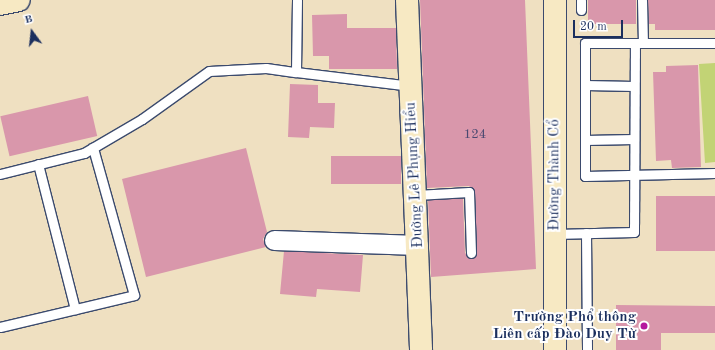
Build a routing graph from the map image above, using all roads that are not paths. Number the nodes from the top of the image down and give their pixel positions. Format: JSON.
{"nodes":[{"id":1,"x":19,"y":0,"type":"edge"},
{"id":2,"x":297,"y":0,"type":"edge"},
{"id":3,"x":407,"y":0,"type":"edge"},
{"id":4,"x":555,"y":0,"type":"edge"},
{"id":5,"x":581,"y":0,"type":"edge"},
{"id":6,"x":642,"y":0,"type":"edge"},
{"id":7,"x":0,"y":4,"type":"edge"},
{"id":8,"x":581,"y":10,"type":"dead end"},
{"id":9,"x":639,"y":43,"type":"junction"},
{"id":10,"x":715,"y":43,"type":"edge"},
{"id":11,"x":296,"y":72,"type":"junction"},
{"id":12,"x":585,"y":85,"type":"junction"},
{"id":13,"x":411,"y":86,"type":"junction"},
{"id":14,"x":634,"y":86,"type":"junction"},
{"id":15,"x":634,"y":139,"type":"junction"},
{"id":16,"x":585,"y":140,"type":"junction"},
{"id":17,"x":93,"y":148,"type":"junction"},
{"id":18,"x":38,"y":164,"type":"junction"},
{"id":19,"x":715,"y":173,"type":"edge"},
{"id":20,"x":0,"y":174,"type":"edge"},
{"id":21,"x":635,"y":175,"type":"junction"},
{"id":22,"x":416,"y":195,"type":"junction"},
{"id":23,"x":586,"y":233,"type":"junction"},
{"id":24,"x":555,"y":234,"type":"junction"},
{"id":25,"x":274,"y":240,"type":"dead end"},
{"id":26,"x":418,"y":245,"type":"junction"},
{"id":27,"x":471,"y":253,"type":"dead end"},
{"id":28,"x":75,"y":309,"type":"junction"},
{"id":29,"x":0,"y":327,"type":"edge"},
{"id":30,"x":421,"y":350,"type":"edge"},
{"id":31,"x":555,"y":350,"type":"edge"},
{"id":32,"x":587,"y":350,"type":"edge"}],
"edges":[{"from":1,"to":7,"type":"street"},
{"from":2,"to":11,"type":"lane"},
{"from":3,"to":13,"type":"street","name":"Đường Lê Phụng Hiểu"},
{"from":4,"to":24,"type":"street","name":"Đường Thành Cổ"},
{"from":5,"to":8,"type":"lane"},
{"from":6,"to":9,"type":"lane"},
{"from":9,"to":10,"type":"lane"},
{"from":9,"to":12,"type":"lane"},
{"from":9,"to":14,"type":"lane"},
{"from":11,"to":13,"type":"lane"},
{"from":11,"to":17,"type":"lane"},
{"from":12,"to":14,"type":"lane"},
{"from":12,"to":16,"type":"lane"},
{"from":13,"to":22,"type":"street","name":"Đường Lê Phụng Hiểu"},
{"from":14,"to":15,"type":"lane"},
{"from":15,"to":16,"type":"lane"},
{"from":15,"to":21,"type":"lane"},
{"from":16,"to":21,"type":"lane"},
{"from":17,"to":18,"type":"lane"},
{"from":17,"to":28,"type":"lane"},
{"from":18,"to":20,"type":"lane"},
{"from":18,"to":28,"type":"lane"},
{"from":19,"to":21,"type":"lane"},
{"from":21,"to":23,"type":"lane"},
{"from":22,"to":26,"type":"street","name":"Đường Lê Phụng Hiểu"},
{"from":22,"to":27,"type":"lane"},
{"from":23,"to":24,"type":"lane"},
{"from":23,"to":32,"type":"lane"},
{"from":24,"to":31,"type":"street","name":"Đường Thành Cổ"},
{"from":25,"to":26,"type":"street"},
{"from":26,"to":30,"type":"street","name":"Đường Lê Phụng Hiểu"},
{"from":28,"to":29,"type":"lane"}]}
